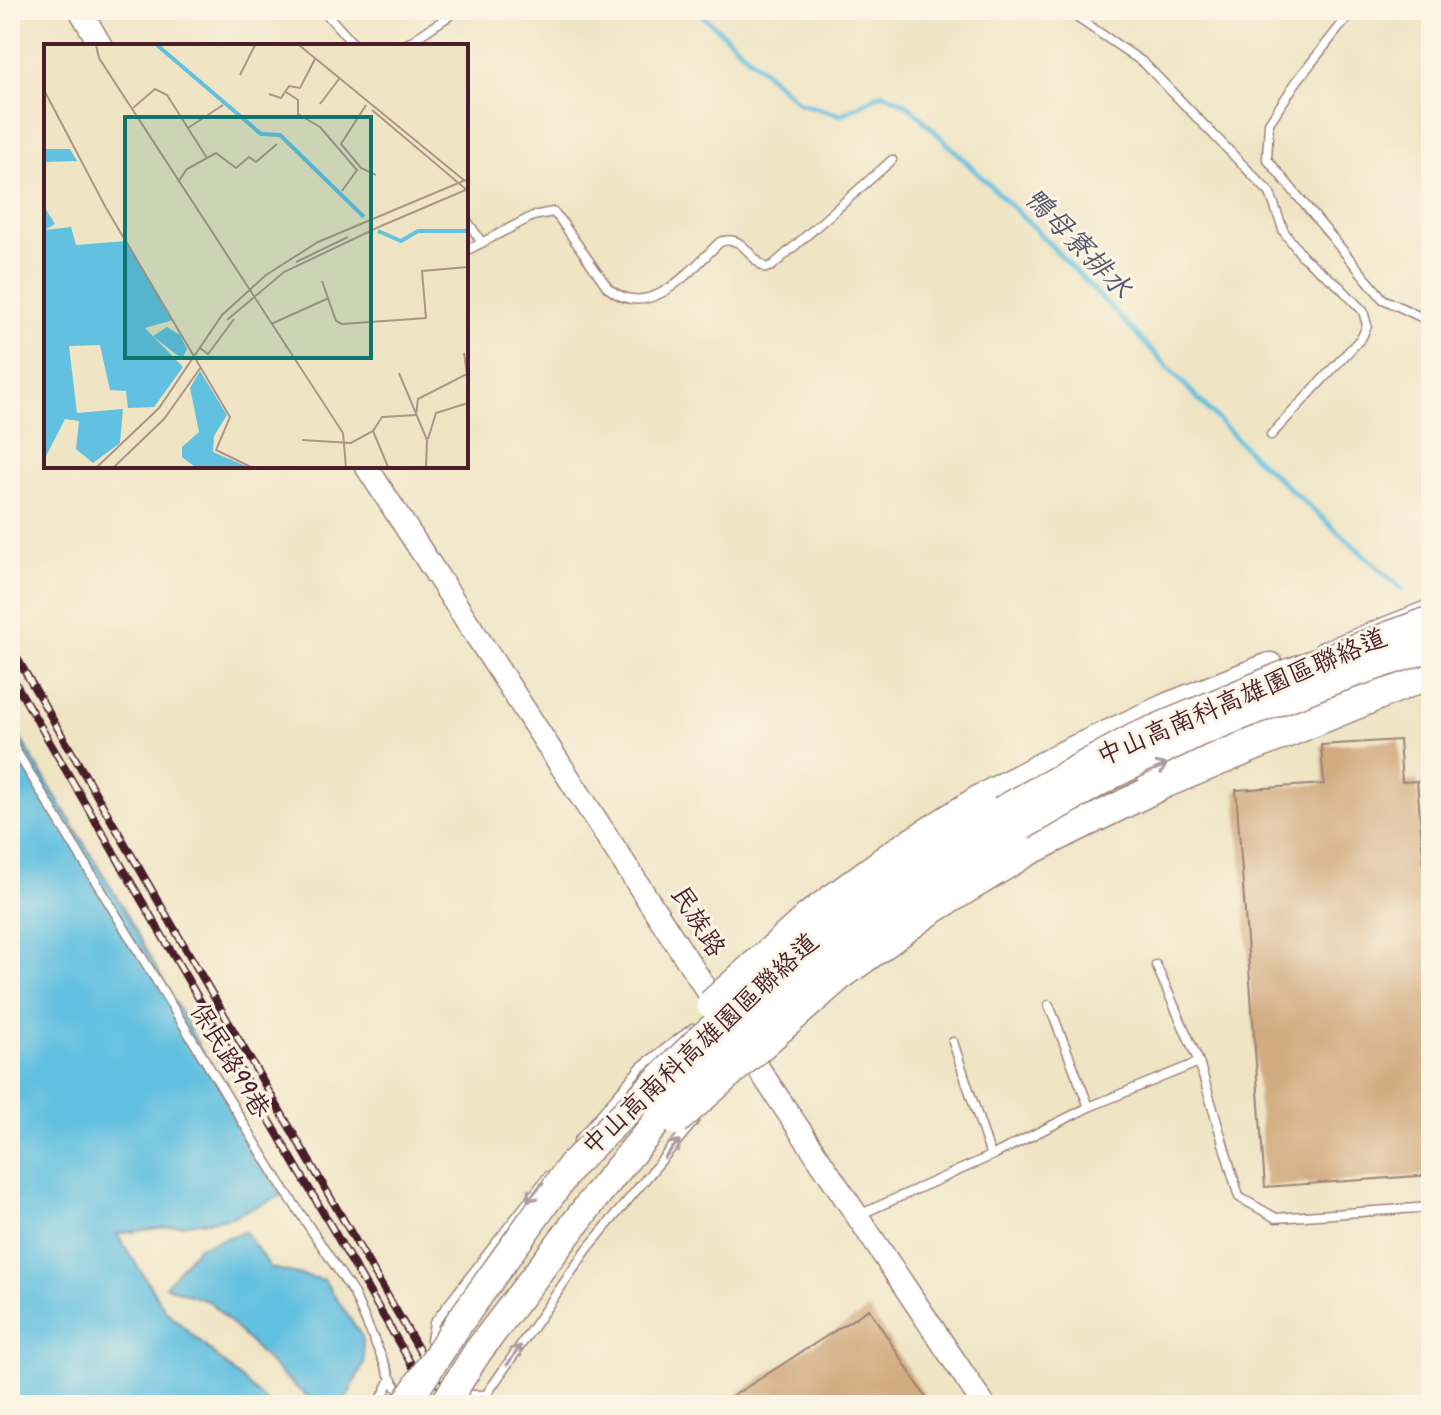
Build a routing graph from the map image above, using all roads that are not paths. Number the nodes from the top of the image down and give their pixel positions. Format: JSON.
{"nodes":[{"id":1,"x":80,"y":10,"type":"edge"},
{"id":2,"x":323,"y":10,"type":"edge"},
{"id":3,"x":458,"y":10,"type":"edge"},
{"id":4,"x":1066,"y":10,"type":"edge"},
{"id":5,"x":1353,"y":10,"type":"edge"},
{"id":6,"x":100,"y":44,"type":"edge"},
{"id":7,"x":353,"y":44,"type":"edge"},
{"id":8,"x":407,"y":44,"type":"edge"},
{"id":9,"x":892,"y":160,"type":"dead end"},
{"id":10,"x":468,"y":222,"type":"edge"},
{"id":11,"x":482,"y":243,"type":"junction"},
{"id":12,"x":468,"y":250,"type":"edge"},
{"id":13,"x":1431,"y":322,"type":"edge"},
{"id":14,"x":1271,"y":435,"type":"dead end"},
{"id":15,"x":367,"y":468,"type":"edge"},
{"id":16,"x":1431,"y":603,"type":"edge"},
{"id":17,"x":1431,"y":620,"type":"edge"},
{"id":18,"x":1298,"y":657,"type":"junction"},
{"id":19,"x":1426,"y":663,"type":"edge"},
{"id":20,"x":1431,"y":664,"type":"edge"},
{"id":21,"x":1401,"y":673,"type":"dead end"},
{"id":22,"x":10,"y":741,"type":"edge"},
{"id":23,"x":1137,"y":778,"type":"dead end"},
{"id":24,"x":938,"y":895,"type":"dead end"},
{"id":25,"x":873,"y":940,"type":"dead end"},
{"id":26,"x":1156,"y":965,"type":"dead end"},
{"id":27,"x":1049,"y":1005,"type":"dead end"},
{"id":28,"x":713,"y":1013,"type":"junction"},
{"id":29,"x":697,"y":1025,"type":"dead end"},
{"id":30,"x":749,"y":1041,"type":"junction"},
{"id":31,"x":953,"y":1042,"type":"dead end"},
{"id":32,"x":1199,"y":1062,"type":"junction"},
{"id":33,"x":1089,"y":1107,"type":"junction"},
{"id":34,"x":991,"y":1156,"type":"junction"},
{"id":35,"x":567,"y":1159,"type":"junction"},
{"id":36,"x":599,"y":1192,"type":"junction"},
{"id":37,"x":1431,"y":1207,"type":"edge"},
{"id":38,"x":859,"y":1215,"type":"junction"},
{"id":39,"x":445,"y":1362,"type":"dead end"},
{"id":40,"x":453,"y":1373,"type":"dead end"},
{"id":41,"x":391,"y":1379,"type":"junction"},
{"id":42,"x":378,"y":1405,"type":"edge"},
{"id":43,"x":406,"y":1405,"type":"edge"},
{"id":44,"x":444,"y":1405,"type":"edge"},
{"id":45,"x":984,"y":1405,"type":"edge"}],
"edges":[{"from":1,"to":6,"type":"street"},
{"from":2,"to":7,"type":"lane"},
{"from":3,"to":8,"type":"lane"},
{"from":4,"to":14,"type":"lane"},
{"from":5,"to":13,"type":"lane"},
{"from":9,"to":11,"type":"lane"},
{"from":10,"to":11,"type":"lane"},
{"from":11,"to":12,"type":"lane"},
{"from":15,"to":28,"type":"street","name":"民族路"},
{"from":16,"to":18,"type":"lane"},
{"from":17,"to":35,"type":"highway","name":"中山高南科高雄園區聯絡道","bridge":true},
{"from":18,"to":28,"type":"lane"},
{"from":18,"to":35,"type":"highway","bridge":true},
{"from":19,"to":20,"type":"lane"},
{"from":19,"to":36,"type":"highway","bridge":true},
{"from":19,"to":36,"type":"highway","name":"中山高南科高雄園區聯絡道","bridge":true},
{"from":23,"to":21,"type":"lane","one_way":true},
{"from":22,"to":41,"type":"lane","name":"保民路99巷"},
{"from":24,"to":25,"type":"lane"},
{"from":26,"to":32,"type":"lane"},
{"from":27,"to":33,"type":"lane"},
{"from":28,"to":30,"type":"street","name":"民族路"},
{"from":29,"to":35,"type":"lane"},
{"from":30,"to":38,"type":"street","name":"民族路"},
{"from":40,"to":30,"type":"lane","one_way":true},
{"from":31,"to":34,"type":"lane"},
{"from":32,"to":33,"type":"lane"},
{"from":32,"to":37,"type":"lane"},
{"from":33,"to":34,"type":"lane"},
{"from":34,"to":38,"type":"lane"},
{"from":35,"to":39,"type":"lane","one_way":true},
{"from":35,"to":43,"type":"highway","name":"中山高南科高雄園區聯絡道","bridge":true},
{"from":36,"to":44,"type":"highway","name":"中山高南科高雄園區聯絡道","bridge":true},
{"from":38,"to":45,"type":"street","name":"民族路"},
{"from":41,"to":42,"type":"lane"},
{"from":41,"to":43,"type":"lane","name":"保民路99巷"}]}
